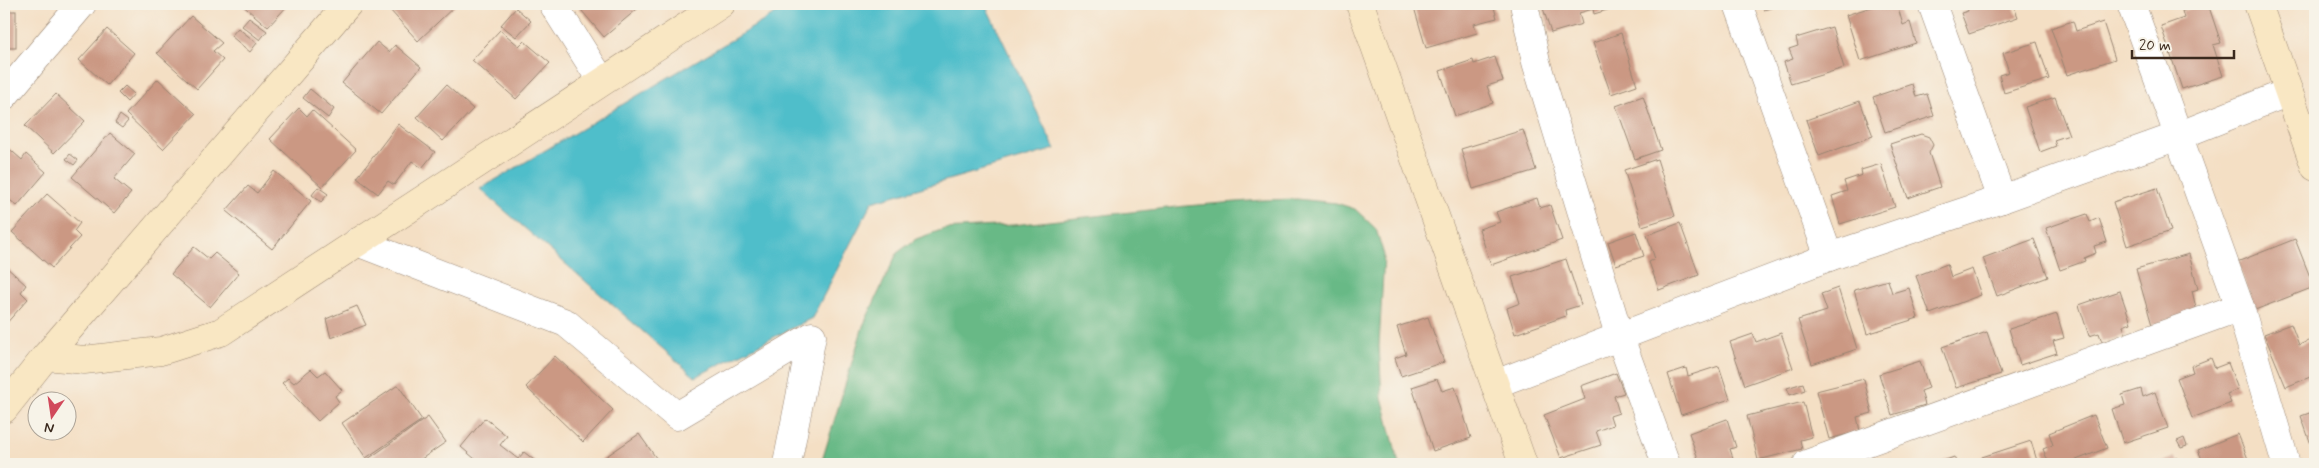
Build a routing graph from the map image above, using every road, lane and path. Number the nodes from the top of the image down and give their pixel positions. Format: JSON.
{"nodes":[{"id":1,"x":82,"y":4,"type":"edge"},
{"id":2,"x":554,"y":4,"type":"edge"},
{"id":3,"x":720,"y":4,"type":"edge"},
{"id":4,"x":1360,"y":4,"type":"edge"},
{"id":5,"x":1524,"y":4,"type":"edge"},
{"id":6,"x":1738,"y":4,"type":"edge"},
{"id":7,"x":1932,"y":4,"type":"edge"},
{"id":8,"x":2131,"y":4,"type":"edge"},
{"id":9,"x":2258,"y":4,"type":"edge"},
{"id":10,"x":344,"y":5,"type":"edge"},
{"id":11,"x":602,"y":80,"type":"junction"},
{"id":12,"x":2289,"y":92,"type":"junction"},
{"id":13,"x":4,"y":96,"type":"edge"},
{"id":14,"x":2178,"y":136,"type":"junction"},
{"id":15,"x":2315,"y":167,"type":"edge"},
{"id":16,"x":2002,"y":199,"type":"junction"},
{"id":17,"x":357,"y":242,"type":"junction"},
{"id":18,"x":1829,"y":256,"type":"junction"},
{"id":19,"x":2240,"y":306,"type":"junction"},
{"id":20,"x":1619,"y":335,"type":"junction"},
{"id":21,"x":46,"y":356,"type":"junction"},
{"id":22,"x":1495,"y":384,"type":"junction"},
{"id":23,"x":4,"y":409,"type":"edge"},
{"id":24,"x":787,"y":464,"type":"edge"},
{"id":25,"x":1523,"y":464,"type":"edge"},
{"id":26,"x":1666,"y":464,"type":"edge"},
{"id":27,"x":1807,"y":464,"type":"edge"},
{"id":28,"x":2286,"y":464,"type":"edge"}],
"edges":[{"from":1,"to":13,"type":"street"},
{"from":2,"to":11,"type":"street"},
{"from":3,"to":11,"type":"street"},
{"from":4,"to":22,"type":"street"},
{"from":5,"to":20,"type":"street"},
{"from":6,"to":18,"type":"street"},
{"from":7,"to":16,"type":"street"},
{"from":8,"to":14,"type":"street"},
{"from":9,"to":12,"type":"street"},
{"from":10,"to":21,"type":"street"},
{"from":11,"to":17,"type":"street"},
{"from":12,"to":14,"type":"street"},
{"from":12,"to":15,"type":"street"},
{"from":14,"to":16,"type":"street"},
{"from":14,"to":19,"type":"street"},
{"from":16,"to":18,"type":"street"},
{"from":17,"to":21,"type":"street"},
{"from":17,"to":24,"type":"street"},
{"from":18,"to":20,"type":"street"},
{"from":19,"to":27,"type":"street"},
{"from":19,"to":28,"type":"street"},
{"from":20,"to":22,"type":"street"},
{"from":20,"to":26,"type":"street"},
{"from":21,"to":23,"type":"street"},
{"from":22,"to":25,"type":"street"}]}
